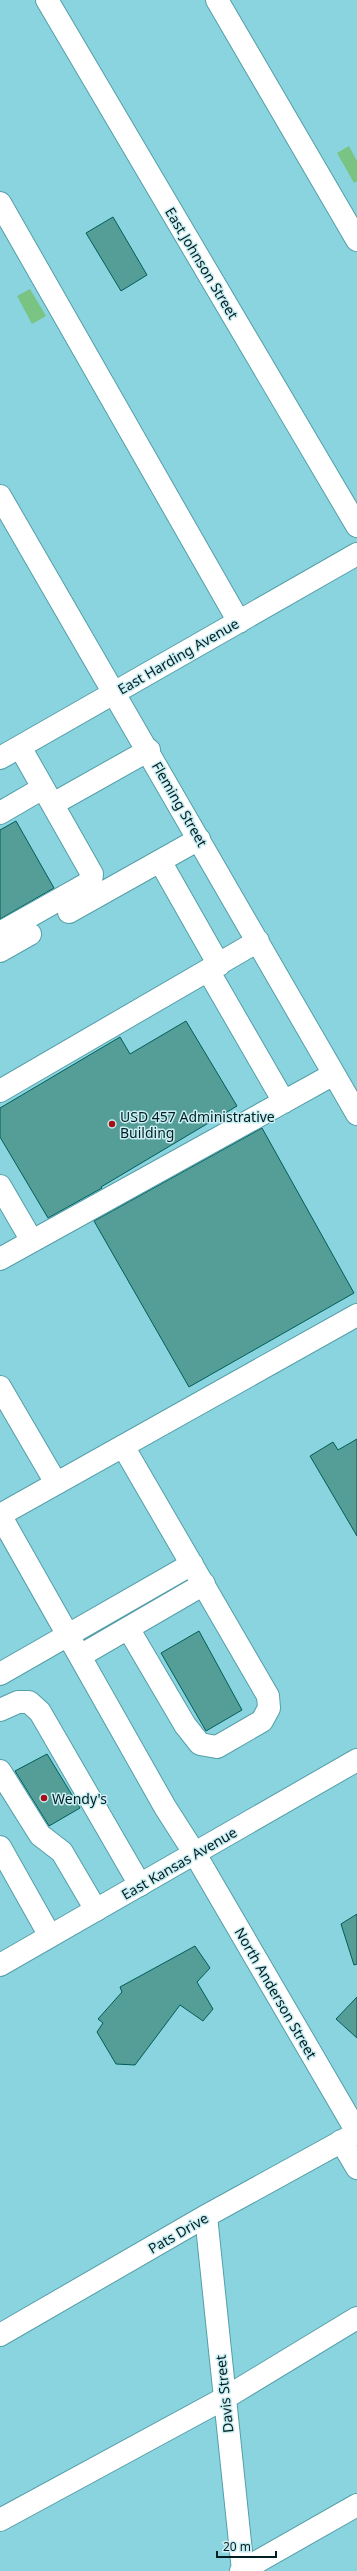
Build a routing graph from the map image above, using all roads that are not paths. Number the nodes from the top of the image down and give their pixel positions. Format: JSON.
{"nodes":[{"id":1,"x":47,"y":0,"type":"edge"},
{"id":2,"x":218,"y":0,"type":"edge"},
{"id":3,"x":0,"y":203,"type":"edge"},
{"id":4,"x":357,"y":240,"type":"edge"},
{"id":5,"x":0,"y":496,"type":"edge"},
{"id":6,"x":357,"y":526,"type":"edge"},
{"id":7,"x":357,"y":554,"type":"edge"},
{"id":8,"x":239,"y":622,"type":"junction"},
{"id":9,"x":115,"y":692,"type":"junction"},
{"id":10,"x":20,"y":747,"type":"junction"},
{"id":11,"x":148,"y":750,"type":"junction"},
{"id":12,"x":0,"y":758,"type":"edge"},
{"id":13,"x":48,"y":796,"type":"junction"},
{"id":14,"x":0,"y":813,"type":"edge"},
{"id":15,"x":199,"y":839,"type":"junction"},
{"id":16,"x":160,"y":861,"type":"junction"},
{"id":17,"x":0,"y":933,"type":"edge"},
{"id":18,"x":258,"y":941,"type":"junction"},
{"id":19,"x":0,"y":951,"type":"edge"},
{"id":20,"x":214,"y":969,"type":"junction"},
{"id":21,"x":334,"y":1074,"type":"junction"},
{"id":22,"x":0,"y":1091,"type":"edge"},
{"id":23,"x":284,"y":1102,"type":"junction"},
{"id":24,"x":357,"y":1114,"type":"edge"},
{"id":25,"x":0,"y":1186,"type":"edge"},
{"id":26,"x":32,"y":1241,"type":"junction"},
{"id":27,"x":0,"y":1259,"type":"edge"},
{"id":28,"x":357,"y":1315,"type":"edge"},
{"id":29,"x":0,"y":1387,"type":"edge"},
{"id":30,"x":123,"y":1446,"type":"junction"},
{"id":31,"x":56,"y":1483,"type":"junction"},
{"id":32,"x":0,"y":1515,"type":"edge"},
{"id":33,"x":192,"y":1564,"type":"junction"},
{"id":34,"x":204,"y":1584,"type":"junction"},
{"id":35,"x":128,"y":1628,"type":"junction"},
{"id":36,"x":68,"y":1635,"type":"junction"},
{"id":37,"x":80,"y":1656,"type":"junction"},
{"id":38,"x":0,"y":1674,"type":"edge"},
{"id":39,"x":0,"y":1710,"type":"edge"},
{"id":40,"x":357,"y":1760,"type":"edge"},
{"id":41,"x":0,"y":1771,"type":"edge"},
{"id":42,"x":0,"y":1846,"type":"edge"},
{"id":43,"x":195,"y":1854,"type":"junction"},
{"id":44,"x":140,"y":1885,"type":"junction"},
{"id":45,"x":96,"y":1910,"type":"junction"},
{"id":46,"x":50,"y":1936,"type":"junction"},
{"id":47,"x":0,"y":1965,"type":"edge"},
{"id":48,"x":352,"y":2135,"type":"edge"},
{"id":49,"x":357,"y":2168,"type":"edge"},
{"id":50,"x":206,"y":2216,"type":"junction"},
{"id":51,"x":357,"y":2318,"type":"edge"},
{"id":52,"x":0,"y":2335,"type":"edge"},
{"id":53,"x":225,"y":2398,"type":"junction"},
{"id":54,"x":357,"y":2505,"type":"edge"},
{"id":55,"x":0,"y":2520,"type":"edge"},
{"id":56,"x":242,"y":2571,"type":"edge"}],
"edges":[{"from":1,"to":6,"type":"street","name":"East Johnson Street"},
{"from":2,"to":4,"type":"street"},
{"from":3,"to":8,"type":"street"},
{"from":5,"to":9,"type":"street","name":"Fleming Street"},
{"from":7,"to":8,"type":"street","name":"East Harding Avenue"},
{"from":8,"to":9,"type":"street","name":"East Harding Avenue"},
{"from":9,"to":10,"type":"street","name":"East Harding Avenue"},
{"from":9,"to":11,"type":"street","name":"Fleming Street"},
{"from":10,"to":12,"type":"street","name":"East Harding Avenue"},
{"from":10,"to":13,"type":"street"},
{"from":11,"to":13,"type":"street"},
{"from":11,"to":15,"type":"street","name":"Fleming Street"},
{"from":13,"to":14,"type":"street"},
{"from":13,"to":17,"type":"street"},
{"from":15,"to":16,"type":"street"},
{"from":15,"to":18,"type":"street","name":"Fleming Street"},
{"from":16,"to":19,"type":"street"},
{"from":16,"to":20,"type":"street"},
{"from":18,"to":20,"type":"street"},
{"from":18,"to":21,"type":"street","name":"Fleming Street"},
{"from":20,"to":22,"type":"street"},
{"from":20,"to":23,"type":"street"},
{"from":21,"to":23,"type":"street"},
{"from":21,"to":24,"type":"street","name":"Fleming Street"},
{"from":23,"to":26,"type":"street"},
{"from":25,"to":26,"type":"street"},
{"from":26,"to":27,"type":"street"},
{"from":28,"to":30,"type":"street"},
{"from":29,"to":31,"type":"street"},
{"from":30,"to":31,"type":"street"},
{"from":30,"to":33,"type":"street"},
{"from":31,"to":32,"type":"street"},
{"from":32,"to":36,"type":"street","name":"North Anderson Street"},
{"from":33,"to":34,"type":"street"},
{"from":33,"to":36,"type":"street"},
{"from":34,"to":35,"type":"street"},
{"from":34,"to":35,"type":"street"},
{"from":35,"to":37,"type":"street"},
{"from":36,"to":37,"type":"street","name":"North Anderson Street"},
{"from":36,"to":38,"type":"street"},
{"from":37,"to":43,"type":"street","name":"North Anderson Street"},
{"from":39,"to":44,"type":"street"},
{"from":40,"to":43,"type":"street","name":"East Kansas Avenue"},
{"from":41,"to":45,"type":"street"},
{"from":42,"to":46,"type":"street"},
{"from":43,"to":44,"type":"street","name":"East Kansas Avenue"},
{"from":43,"to":48,"type":"street","name":"North Anderson Street"},
{"from":44,"to":45,"type":"street","name":"East Kansas Avenue"},
{"from":45,"to":46,"type":"street","name":"East Kansas Avenue"},
{"from":46,"to":47,"type":"street","name":"East Kansas Avenue"},
{"from":48,"to":49,"type":"street","name":"North Anderson Street"},
{"from":48,"to":50,"type":"street","name":"Pats Drive"},
{"from":50,"to":52,"type":"street","name":"Pats Drive"},
{"from":50,"to":53,"type":"street","name":"Davis Street"},
{"from":51,"to":53,"type":"street"},
{"from":53,"to":55,"type":"street"},
{"from":53,"to":56,"type":"street","name":"Davis Street"},
{"from":54,"to":56,"type":"street"}]}
